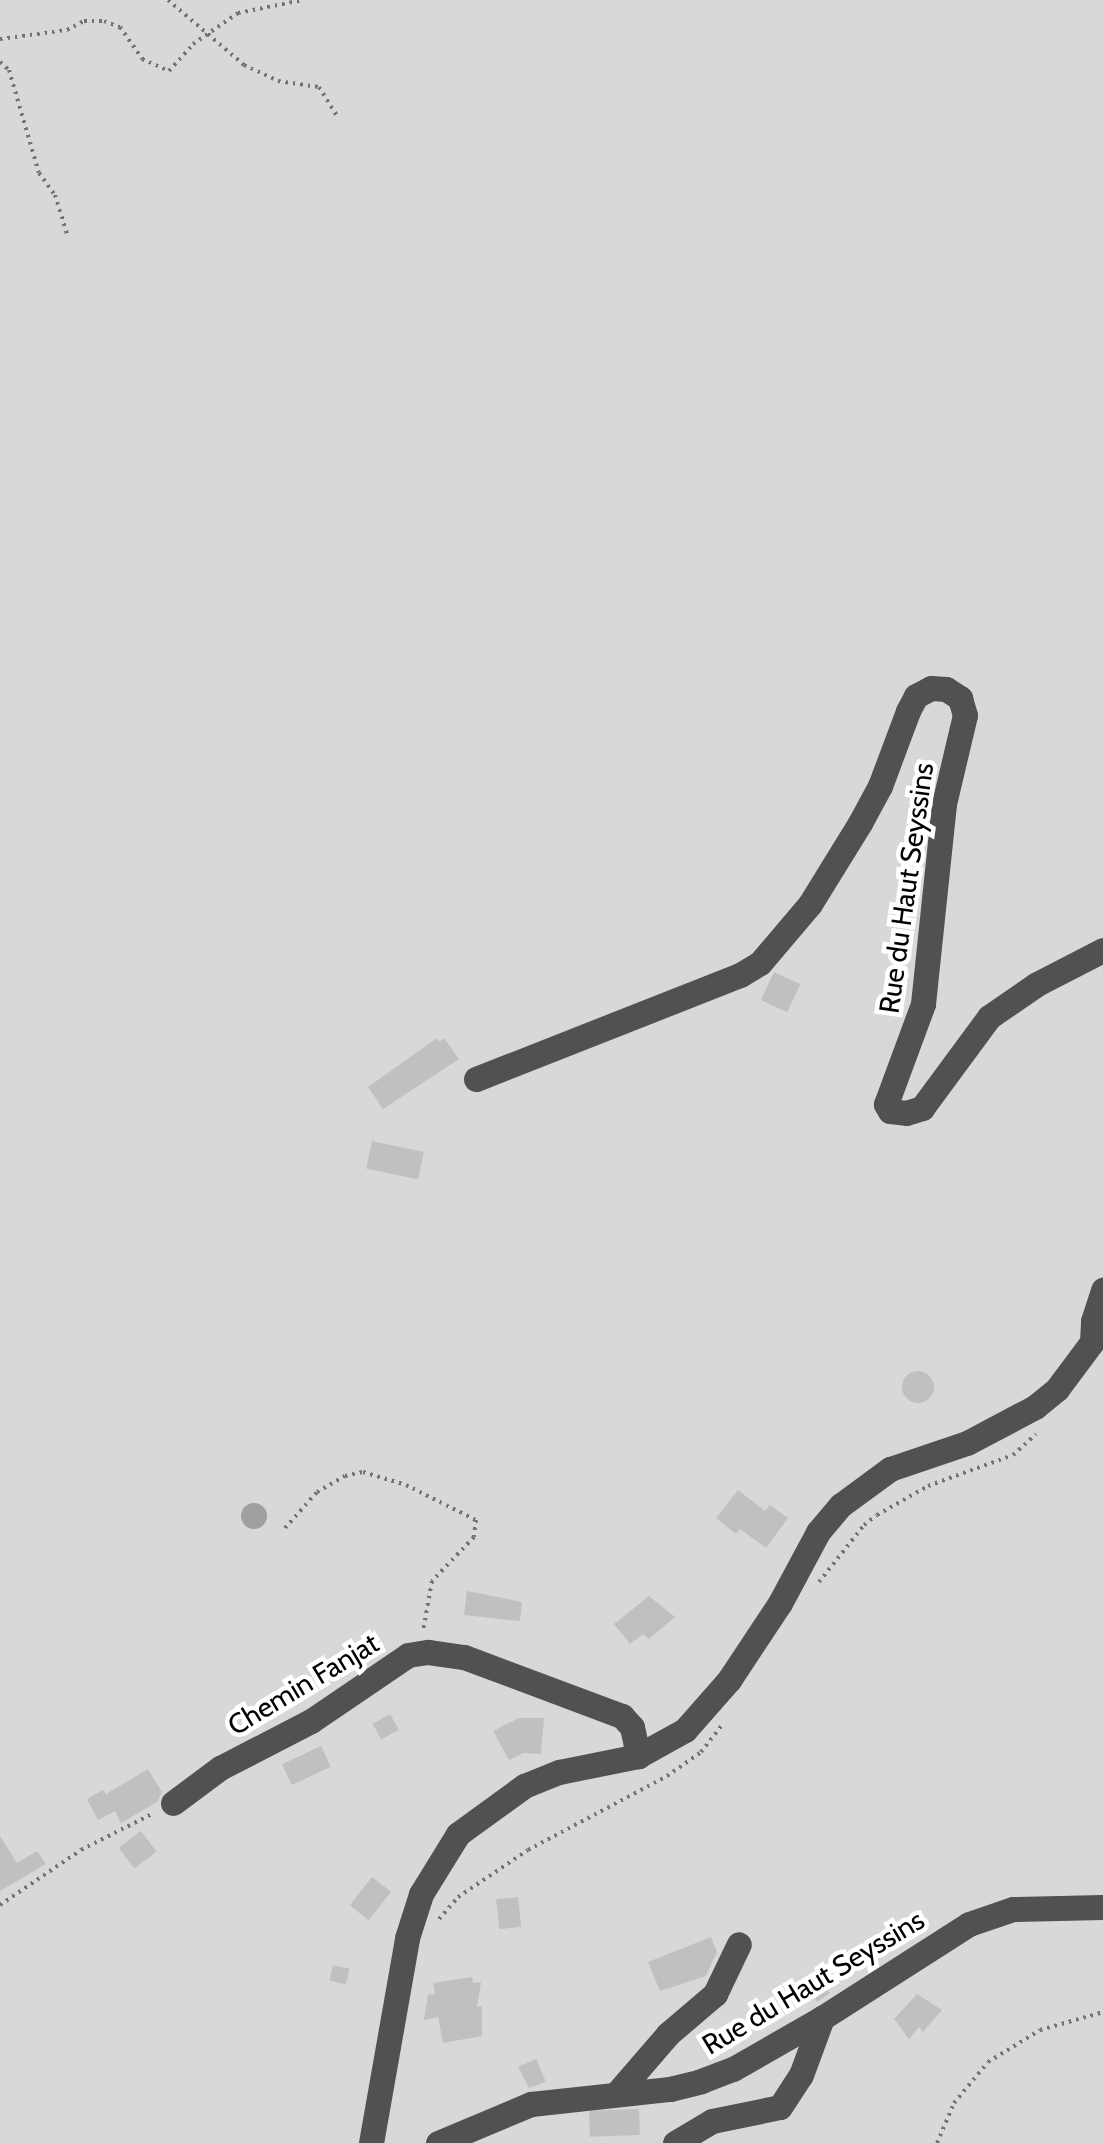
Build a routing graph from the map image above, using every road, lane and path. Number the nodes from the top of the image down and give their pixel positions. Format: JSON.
{"nodes":[{"id":1,"x":168,"y":0,"type":"edge"},
{"id":2,"x":303,"y":0,"type":"edge"},
{"id":3,"x":206,"y":35,"type":"junction"},
{"id":4,"x":0,"y":39,"type":"edge"},
{"id":5,"x":0,"y":62,"type":"edge"},
{"id":6,"x":337,"y":116,"type":"dead end"},
{"id":7,"x":66,"y":234,"type":"dead end"},
{"id":8,"x":1103,"y":950,"type":"edge"},
{"id":9,"x":476,"y":1079,"type":"dead end"},
{"id":10,"x":1103,"y":1290,"type":"edge"},
{"id":11,"x":1026,"y":1447,"type":"dead end"},
{"id":12,"x":285,"y":1528,"type":"dead end"},
{"id":13,"x":816,"y":1587,"type":"dead end"},
{"id":14,"x":433,"y":1653,"type":"junction"},
{"id":15,"x":638,"y":1756,"type":"junction"},
{"id":16,"x":666,"y":1776,"type":"dead end"},
{"id":17,"x":173,"y":1803,"type":"joint"},
{"id":18,"x":0,"y":1905,"type":"edge"},
{"id":19,"x":1103,"y":1906,"type":"edge"},
{"id":20,"x":432,"y":1932,"type":"dead end"},
{"id":21,"x":740,"y":1944,"type":"dead end"},
{"id":22,"x":1103,"y":2012,"type":"edge"},
{"id":23,"x":822,"y":2018,"type":"junction"},
{"id":24,"x":618,"y":2092,"type":"junction"},
{"id":25,"x":372,"y":2143,"type":"edge"},
{"id":26,"x":438,"y":2143,"type":"edge"},
{"id":27,"x":675,"y":2143,"type":"edge"},
{"id":28,"x":937,"y":2143,"type":"edge"}],
"edges":[{"from":1,"to":3,"type":"path"},
{"from":2,"to":3,"type":"path"},
{"from":3,"to":4,"type":"path"},
{"from":3,"to":6,"type":"path"},
{"from":5,"to":7,"type":"path"},
{"from":8,"to":9,"type":"street","name":"Rue du Haut Seyssins"},
{"from":10,"to":15,"type":"street"},
{"from":11,"to":13,"type":"path"},
{"from":12,"to":14,"type":"path"},
{"from":14,"to":15,"type":"street"},
{"from":14,"to":17,"type":"street","name":"Chemin Fanjat"},
{"from":15,"to":25,"type":"street"},
{"from":16,"to":20,"type":"path"},
{"from":17,"to":18,"type":"path"},
{"from":19,"to":23,"type":"street","name":"Rue du Haut Seyssins"},
{"from":21,"to":24,"type":"street"},
{"from":22,"to":28,"type":"path"},
{"from":23,"to":24,"type":"street","name":"Rue du Haut Seyssins"},
{"from":23,"to":27,"type":"street"},
{"from":24,"to":26,"type":"street","name":"Rue du Haut Seyssins"}]}
